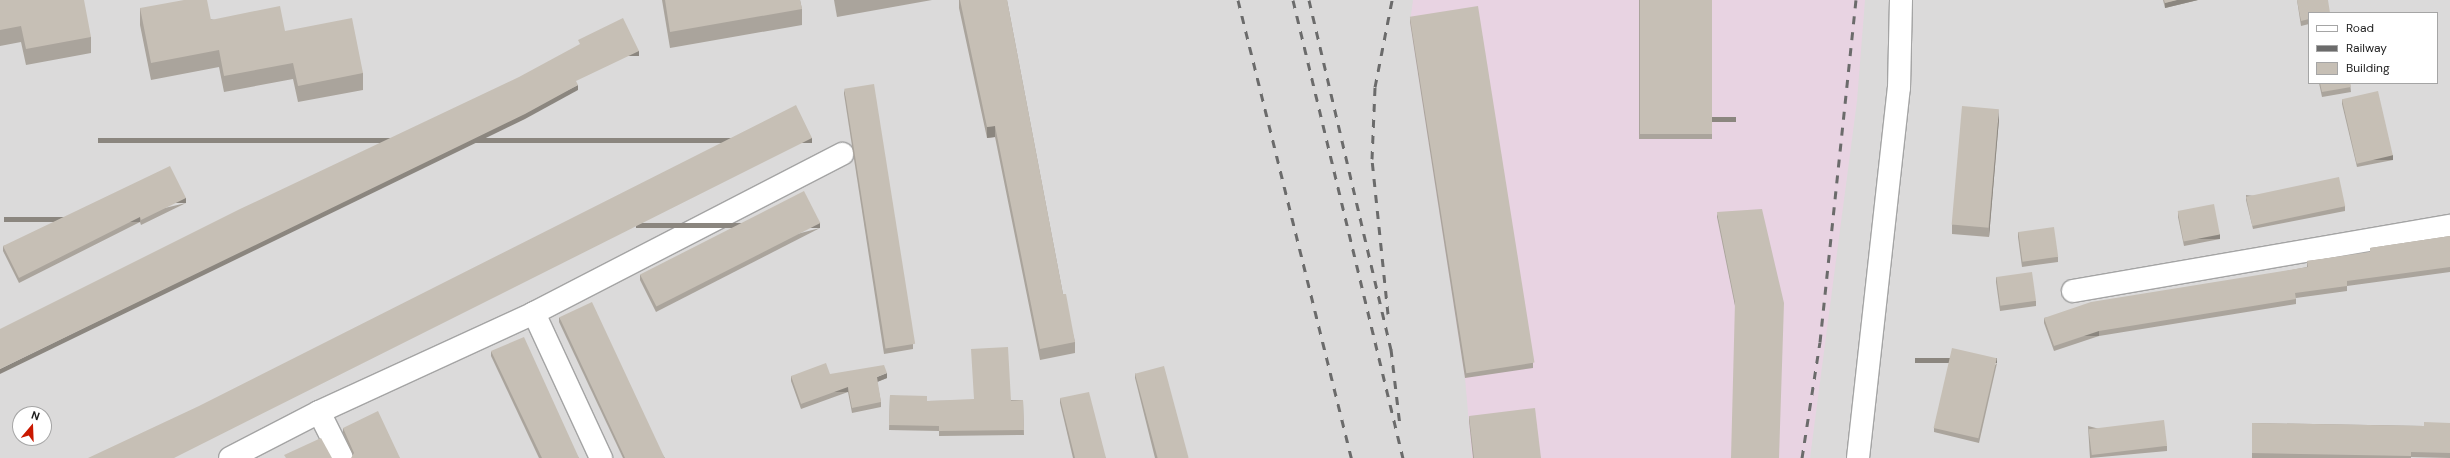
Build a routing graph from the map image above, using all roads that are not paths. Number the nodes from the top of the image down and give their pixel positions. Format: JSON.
{"nodes":[{"id":1,"x":1901,"y":0,"type":"edge"},
{"id":2,"x":842,"y":154,"type":"dead end"},
{"id":3,"x":2450,"y":226,"type":"edge"},
{"id":4,"x":2072,"y":291,"type":"dead end"},
{"id":5,"x":534,"y":313,"type":"junction"},
{"id":6,"x":319,"y":412,"type":"junction"},
{"id":7,"x":230,"y":458,"type":"edge"},
{"id":8,"x":342,"y":458,"type":"edge"},
{"id":9,"x":601,"y":458,"type":"edge"},
{"id":10,"x":1858,"y":458,"type":"edge"}],
"edges":[{"from":1,"to":10,"type":"street"},
{"from":2,"to":5,"type":"street"},
{"from":3,"to":4,"type":"street"},
{"from":5,"to":6,"type":"street"},
{"from":5,"to":9,"type":"street"},
{"from":6,"to":7,"type":"street"},
{"from":6,"to":8,"type":"street"}]}
